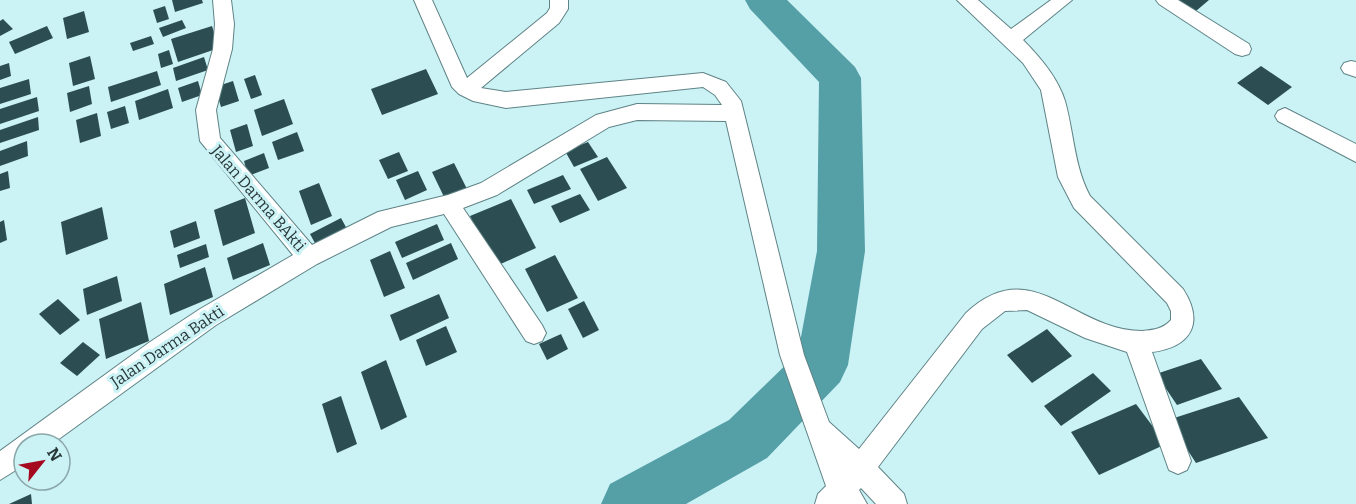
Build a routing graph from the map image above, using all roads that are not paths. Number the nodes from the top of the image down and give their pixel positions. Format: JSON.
{"nodes":[{"id":1,"x":222,"y":0,"type":"edge"},
{"id":2,"x":423,"y":0,"type":"edge"},
{"id":3,"x":559,"y":0,"type":"edge"},
{"id":4,"x":966,"y":0,"type":"edge"},
{"id":5,"x":1063,"y":0,"type":"edge"},
{"id":6,"x":1165,"y":0,"type":"edge"},
{"id":7,"x":1011,"y":39,"type":"junction"},
{"id":8,"x":1242,"y":49,"type":"dead end"},
{"id":9,"x":466,"y":89,"type":"junction"},
{"id":10,"x":734,"y":113,"type":"junction"},
{"id":11,"x":1285,"y":116,"type":"dead end"},
{"id":12,"x":1356,"y":154,"type":"edge"},
{"id":13,"x":449,"y":204,"type":"junction"},
{"id":14,"x":309,"y":256,"type":"junction"},
{"id":15,"x":534,"y":333,"type":"dead end"},
{"id":16,"x":1136,"y":342,"type":"junction"},
{"id":17,"x":814,"y":420,"type":"junction"},
{"id":18,"x":47,"y":432,"type":"edge"},
{"id":19,"x":1178,"y":461,"type":"dead end"},
{"id":20,"x":861,"y":468,"type":"junction"},
{"id":21,"x":841,"y":499,"type":"edge"},
{"id":22,"x":894,"y":504,"type":"edge"}],
"edges":[{"from":1,"to":14,"type":"street","name":"Jalan Darma BAkti"},
{"from":2,"to":9,"type":"street"},
{"from":3,"to":9,"type":"street"},
{"from":4,"to":7,"type":"street"},
{"from":5,"to":7,"type":"street"},
{"from":6,"to":8,"type":"street"},
{"from":7,"to":16,"type":"street"},
{"from":9,"to":10,"type":"street"},
{"from":10,"to":13,"type":"street","name":"Jalan Darma Bakti"},
{"from":10,"to":17,"type":"street"},
{"from":11,"to":12,"type":"street"},
{"from":13,"to":14,"type":"street","name":"Jalan Darma Bakti"},
{"from":13,"to":15,"type":"street"},
{"from":14,"to":18,"type":"street","name":"Jalan Darma Bakti"},
{"from":16,"to":19,"type":"street"},
{"from":16,"to":20,"type":"street"},
{"from":17,"to":20,"type":"street"},
{"from":17,"to":21,"type":"street"},
{"from":20,"to":21,"type":"street"},
{"from":20,"to":22,"type":"street"}]}
